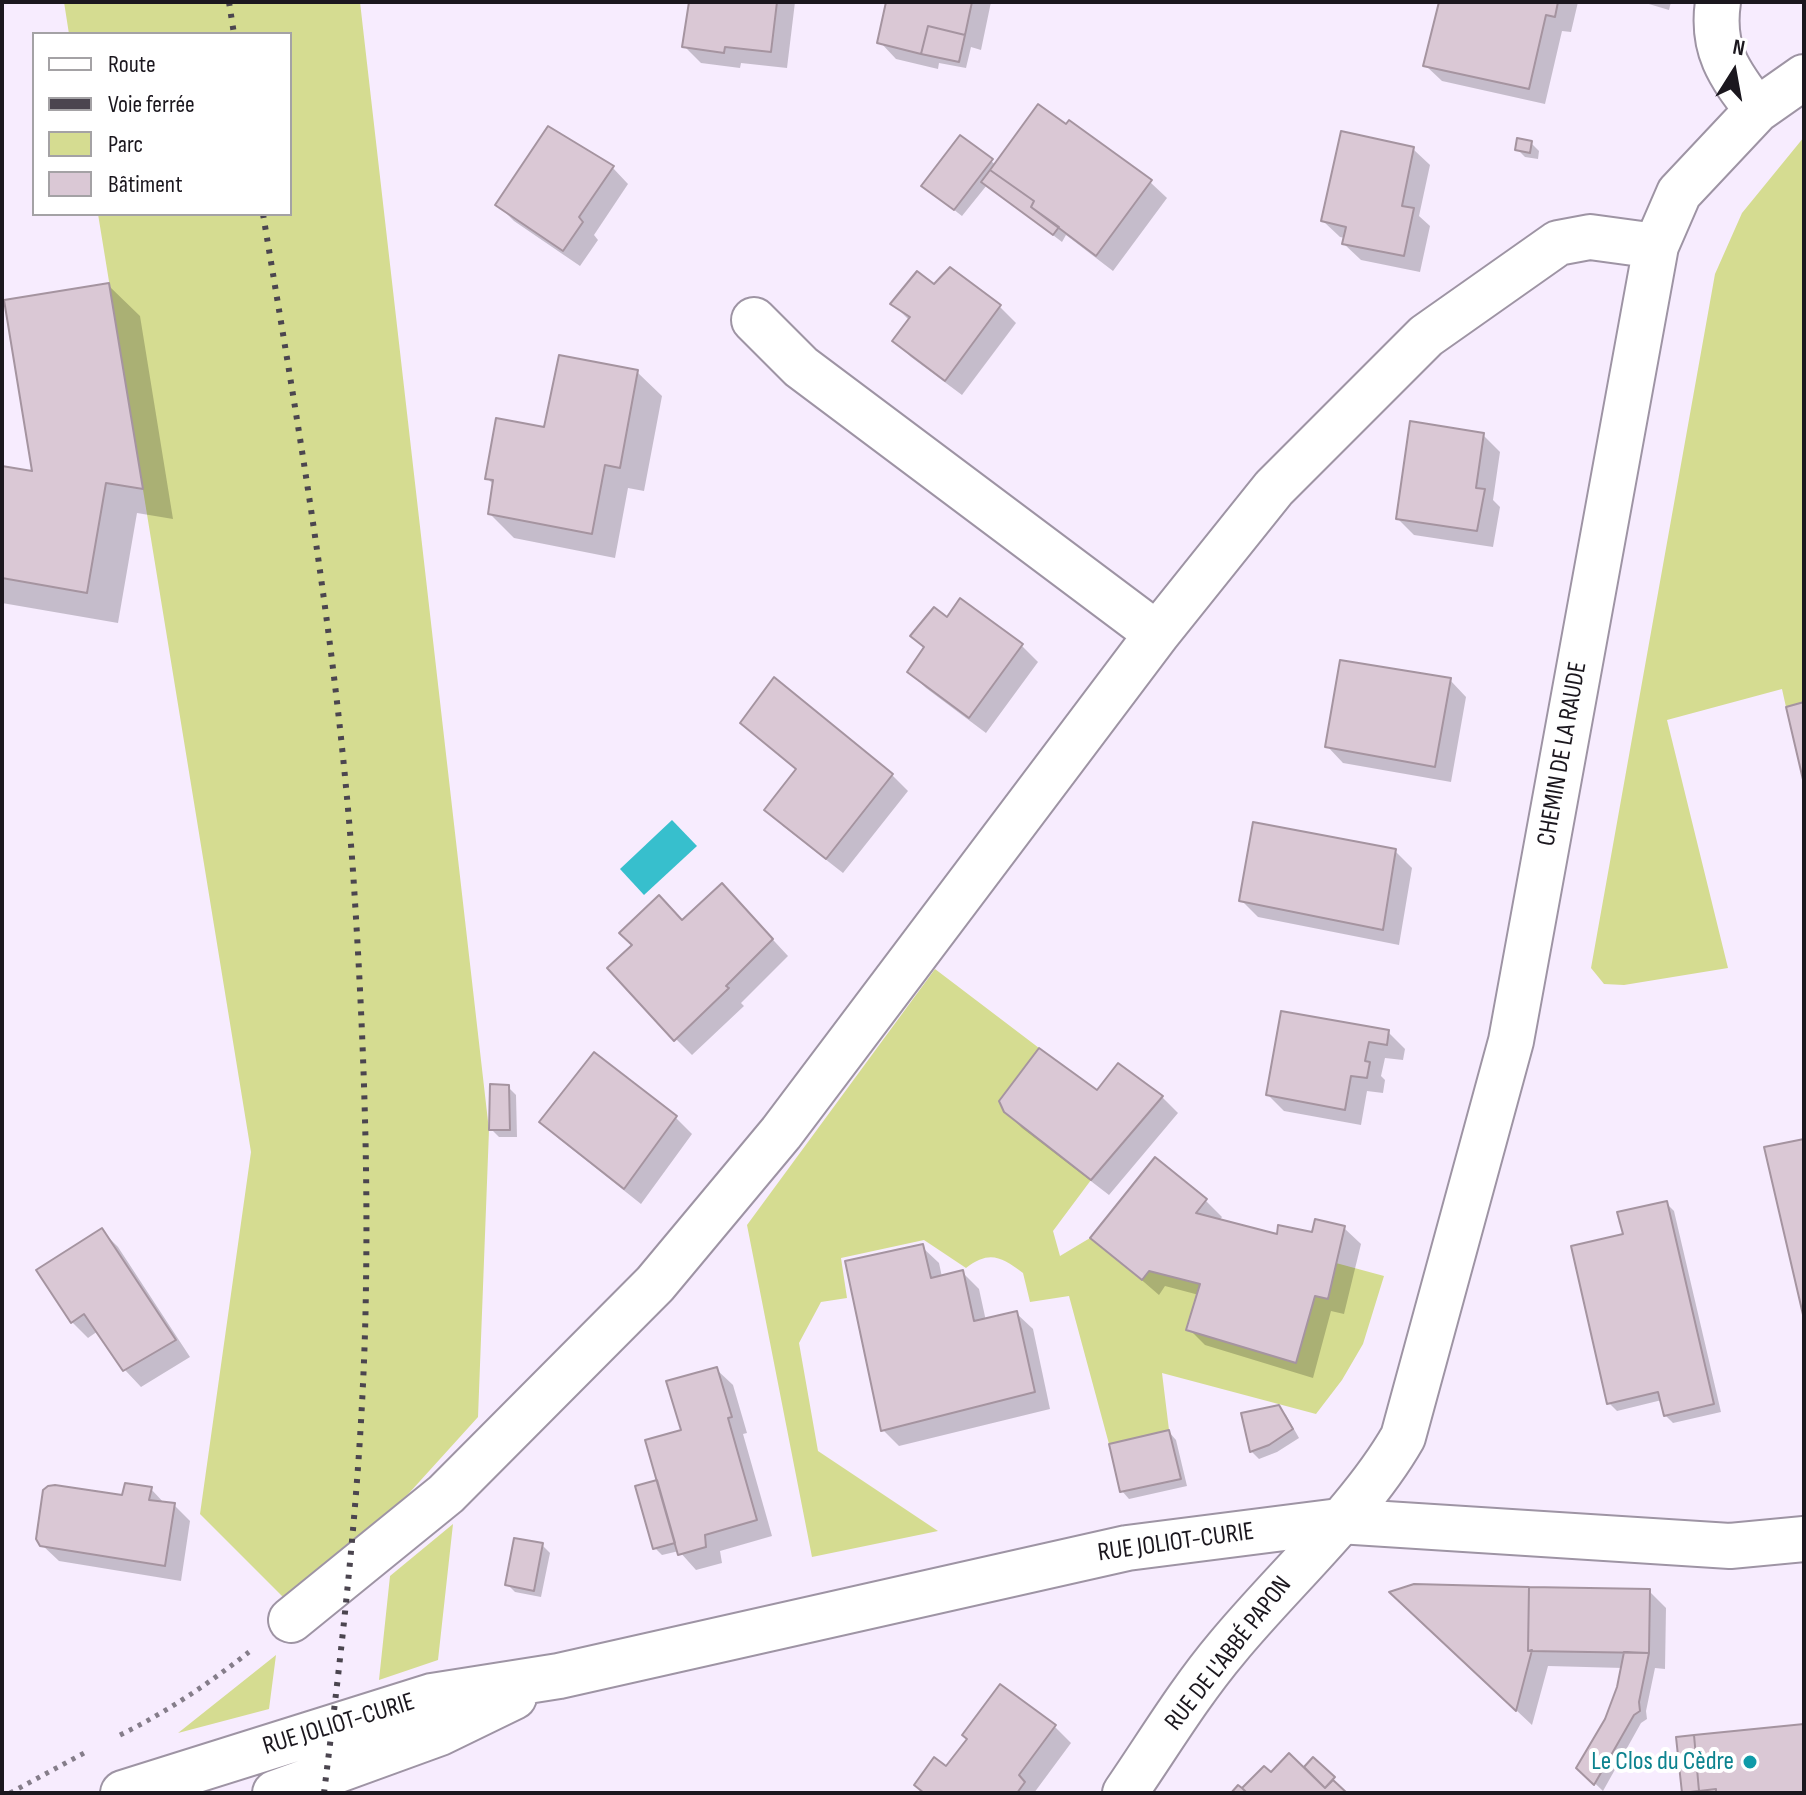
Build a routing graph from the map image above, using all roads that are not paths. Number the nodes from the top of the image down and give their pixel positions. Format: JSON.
{"nodes":[{"id":1,"x":1718,"y":2,"type":"edge"},
{"id":2,"x":1804,"y":77,"type":"edge"},
{"id":3,"x":1757,"y":110,"type":"junction"},
{"id":4,"x":1656,"y":246,"type":"junction"},
{"id":5,"x":754,"y":320,"type":"dead end"},
{"id":6,"x":1157,"y":634,"type":"junction"},
{"id":7,"x":1339,"y":1521,"type":"junction"},
{"id":8,"x":1804,"y":1539,"type":"edge"},
{"id":9,"x":291,"y":1620,"type":"road end"},
{"id":10,"x":559,"y":1676,"type":"junction"},
{"id":11,"x":123,"y":1793,"type":"edge"},
{"id":12,"x":275,"y":1793,"type":"edge"},
{"id":13,"x":1125,"y":1793,"type":"edge"}],
"edges":[{"from":1,"to":3,"type":"street"},
{"from":2,"to":3,"type":"street","name":"CHEMIN DE LA RAUDE"},
{"from":3,"to":4,"type":"street","name":"CHEMIN DE LA RAUDE"},
{"from":4,"to":6,"type":"street"},
{"from":4,"to":7,"type":"street","name":"CHEMIN DE LA RAUDE"},
{"from":5,"to":6,"type":"street"},
{"from":6,"to":9,"type":"street"},
{"from":7,"to":8,"type":"street","name":"RUE JOLIOT-CURIE"},
{"from":7,"to":10,"type":"street","name":"RUE JOLIOT-CURIE"},
{"from":7,"to":13,"type":"street","name":"RUE DE L'ABBÉ PAPON"},
{"from":10,"to":11,"type":"street","name":"RUE JOLIOT-CURIE"},
{"from":10,"to":12,"type":"street","name":"RUE JOLIOT-CURIE"}]}
